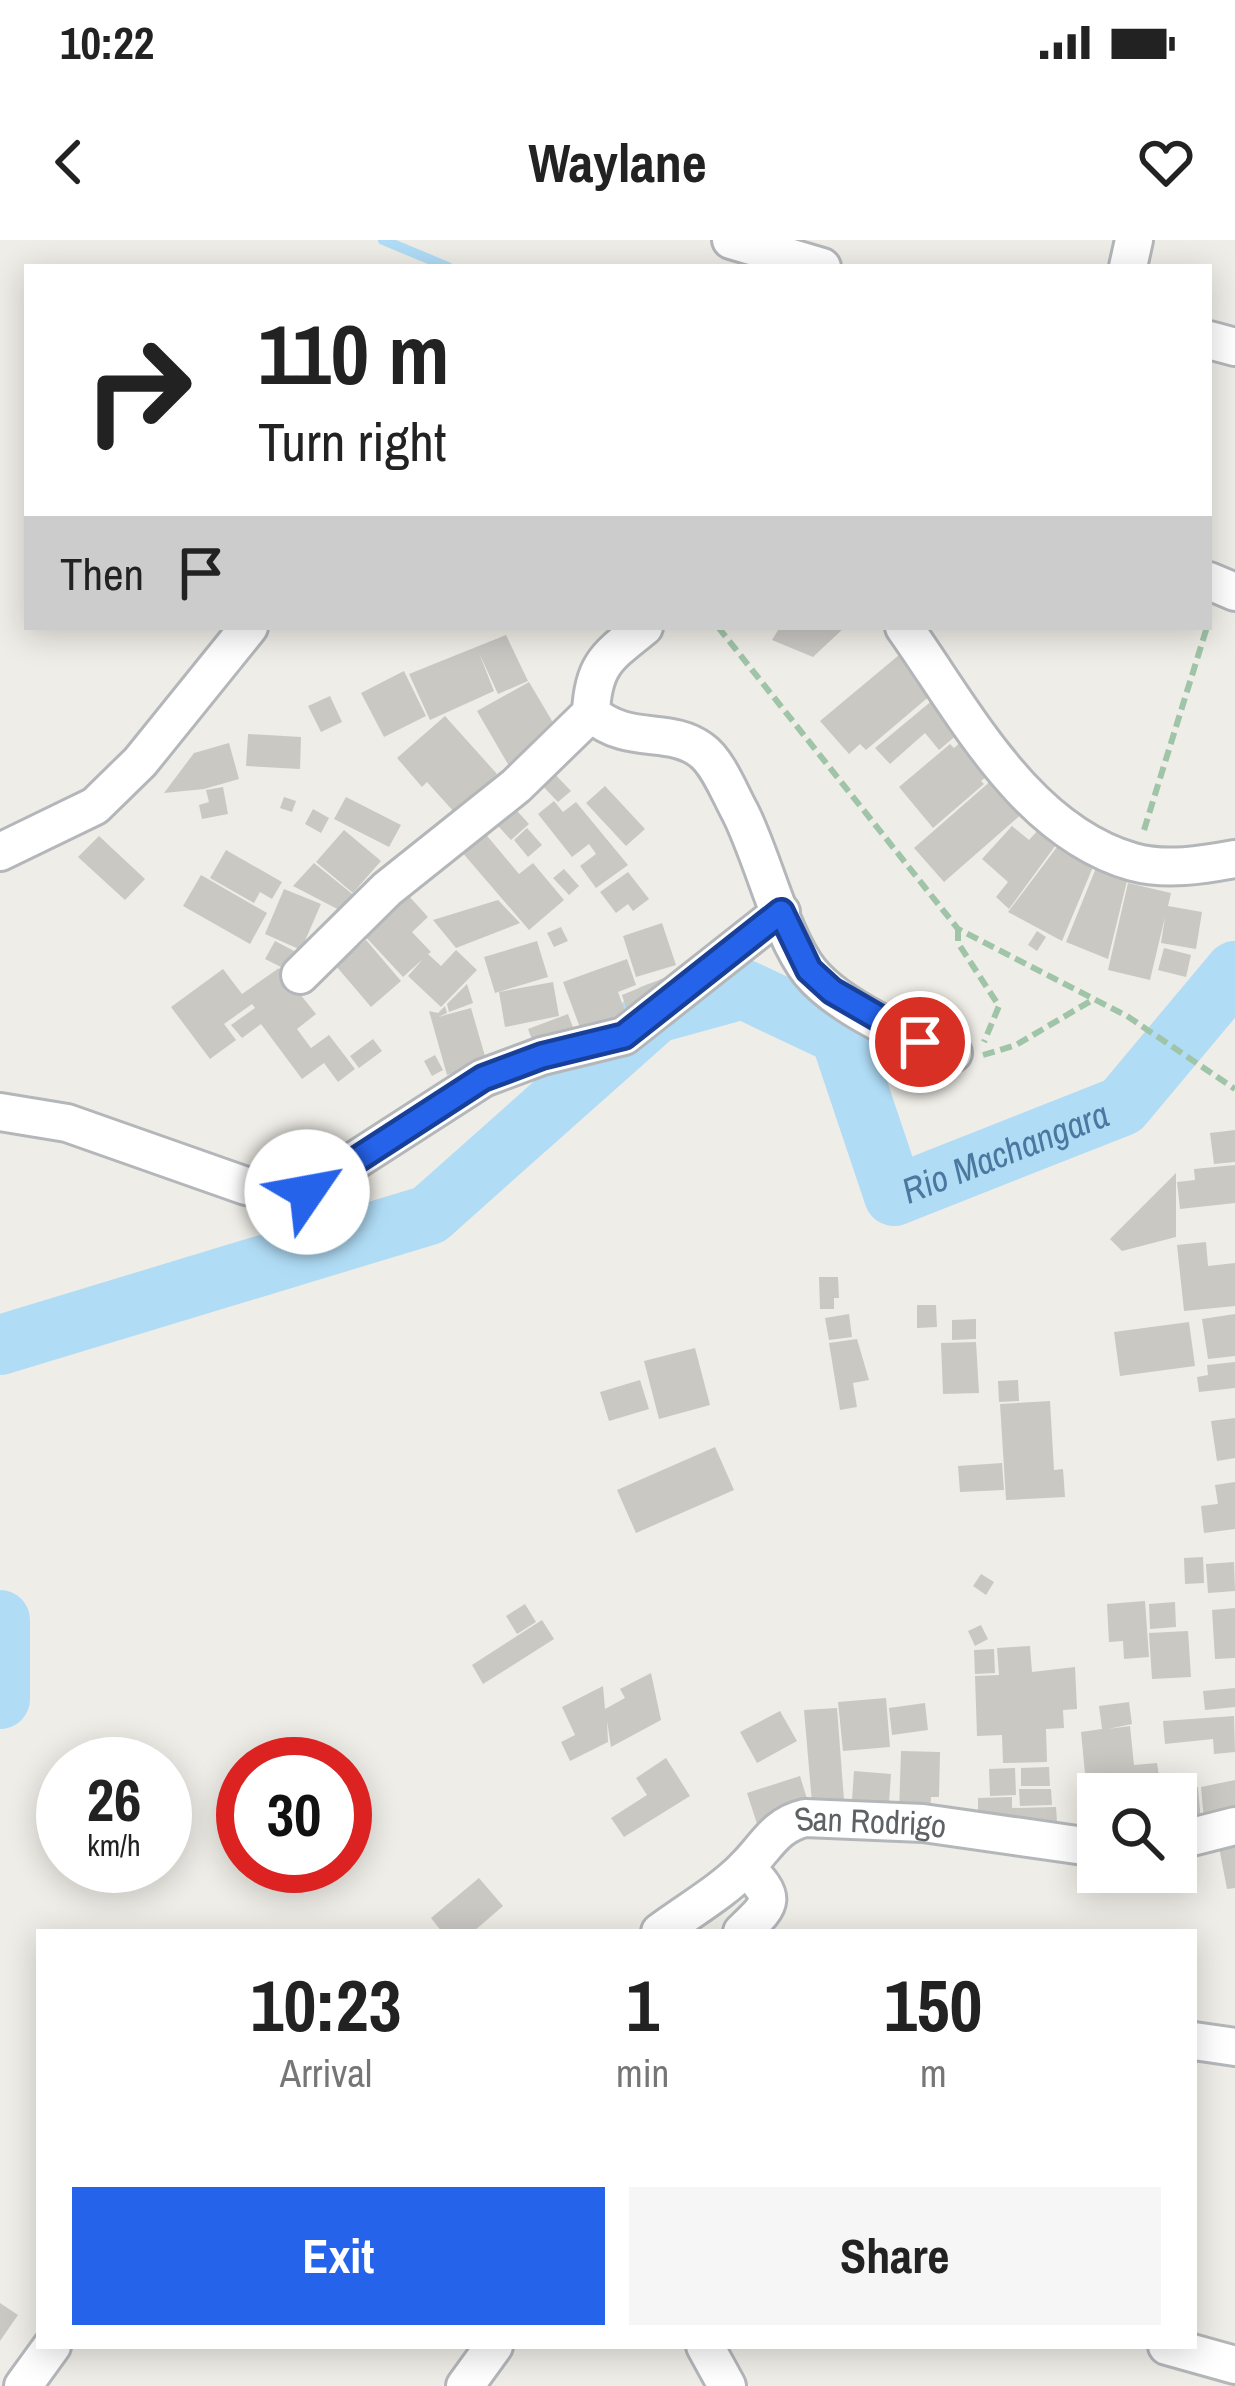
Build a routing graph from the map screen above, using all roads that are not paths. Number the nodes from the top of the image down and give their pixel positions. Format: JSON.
{"nodes":[{"id":1,"x":731,"y":240,"type":"edge"},
{"id":2,"x":812,"y":264,"type":"edge"},
{"id":3,"x":247,"y":630,"type":"edge"},
{"id":4,"x":640,"y":630,"type":"edge"},
{"id":5,"x":906,"y":630,"type":"edge"},
{"id":6,"x":591,"y":713,"type":"junction"},
{"id":7,"x":0,"y":852,"type":"edge"},
{"id":8,"x":1235,"y":859,"type":"edge"},
{"id":9,"x":781,"y":912,"type":"junction"},
{"id":10,"x":300,"y":975,"type":"dead end"},
{"id":11,"x":952,"y":1053,"type":"dead end"},
{"id":12,"x":0,"y":1112,"type":"edge"},
{"id":13,"x":1235,"y":1826,"type":"edge"},
{"id":14,"x":1197,"y":1835,"type":"edge"},
{"id":15,"x":1077,"y":1845,"type":"edge"},
{"id":16,"x":746,"y":1868,"type":"junction"},
{"id":17,"x":664,"y":1929,"type":"edge"},
{"id":18,"x":745,"y":1929,"type":"edge"},
{"id":19,"x":1197,"y":2042,"type":"edge"},
{"id":20,"x":1235,"y":2048,"type":"edge"},
{"id":21,"x":50,"y":2349,"type":"edge"},
{"id":22,"x":492,"y":2349,"type":"edge"},
{"id":23,"x":707,"y":2349,"type":"edge"},
{"id":24,"x":1178,"y":2349,"type":"edge"},
{"id":25,"x":1235,"y":2365,"type":"edge"},
{"id":26,"x":23,"y":2386,"type":"edge"},
{"id":27,"x":465,"y":2386,"type":"edge"},
{"id":28,"x":727,"y":2386,"type":"edge"}],
"edges":[{"from":1,"to":2,"type":"street"},
{"from":3,"to":7,"type":"street"},
{"from":4,"to":6,"type":"street"},
{"from":5,"to":8,"type":"street"},
{"from":6,"to":9,"type":"street"},
{"from":6,"to":10,"type":"street"},
{"from":9,"to":11,"type":"street"},
{"from":9,"to":12,"type":"street"},
{"from":13,"to":14,"type":"street"},
{"from":15,"to":16,"type":"street","name":"San Rodrigo"},
{"from":16,"to":17,"type":"street"},
{"from":16,"to":18,"type":"street","name":"San Rodrigo"},
{"from":19,"to":20,"type":"street"},
{"from":21,"to":26,"type":"street"},
{"from":22,"to":27,"type":"street"},
{"from":23,"to":28,"type":"street"},
{"from":24,"to":25,"type":"street"}]}
